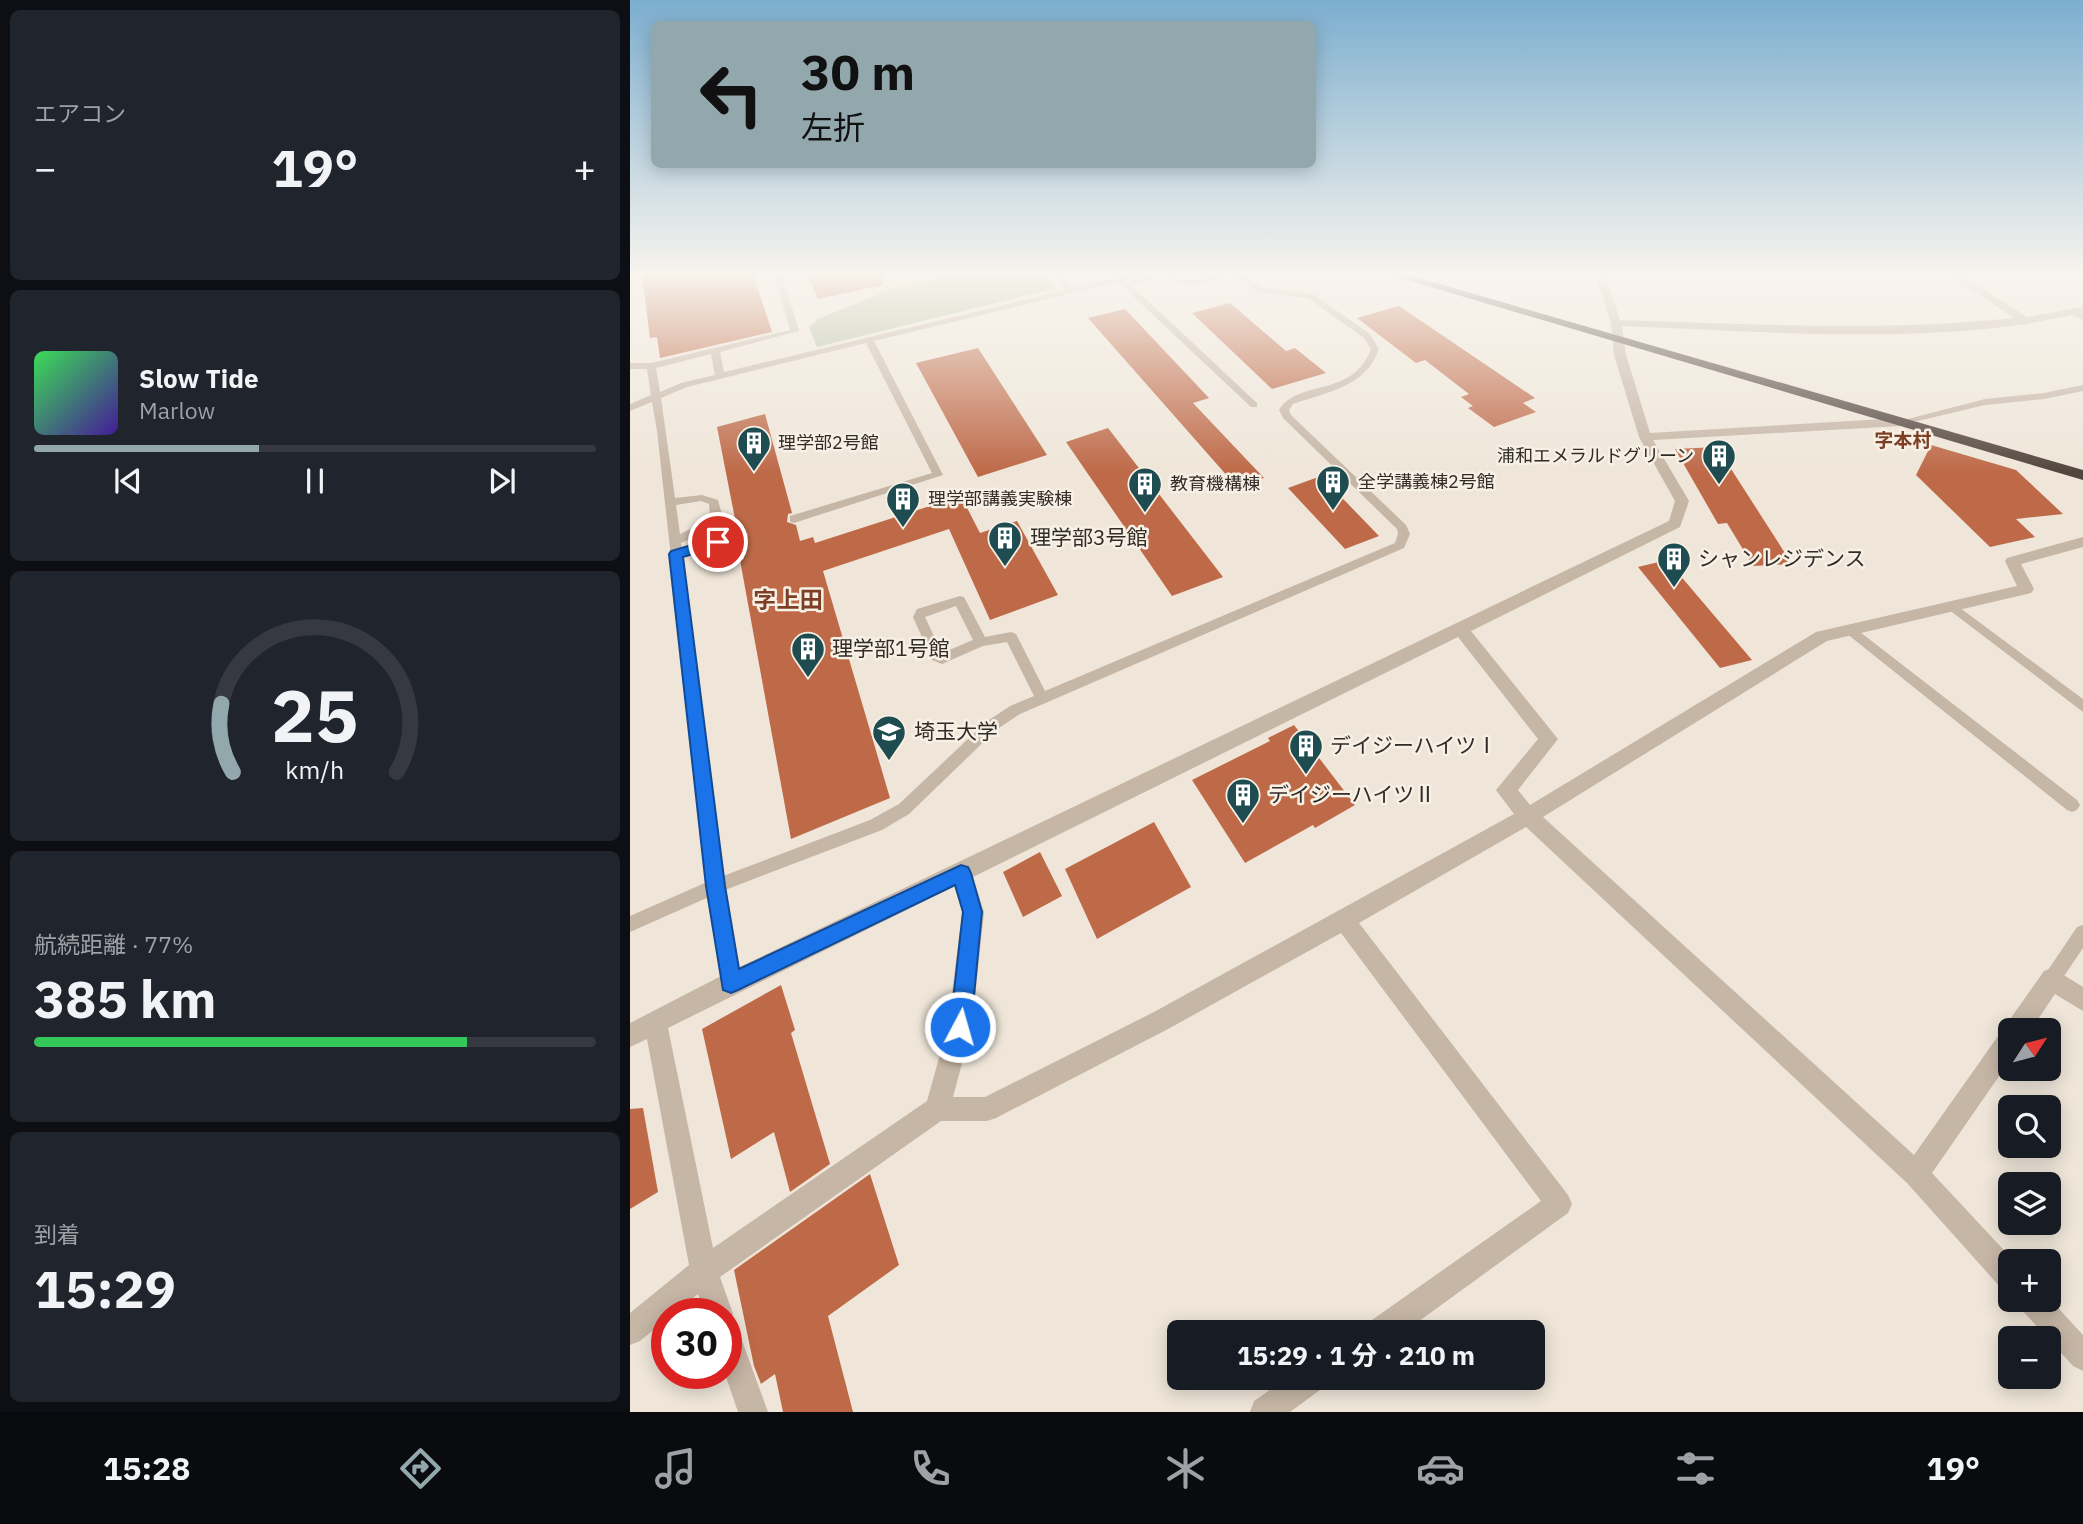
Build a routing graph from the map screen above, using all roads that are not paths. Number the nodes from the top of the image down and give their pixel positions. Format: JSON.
{"nodes":[{"id":1,"x":758,"y":340,"type":"edge"},
{"id":2,"x":869,"y":340,"type":"joint"},
{"id":3,"x":1185,"y":340,"type":"edge"},
{"id":4,"x":1369,"y":340,"type":"edge"},
{"id":5,"x":1618,"y":340,"type":"edge"},
{"id":6,"x":1642,"y":340,"type":"edge"},
{"id":7,"x":715,"y":350,"type":"junction"},
{"id":8,"x":630,"y":366,"type":"edge"},
{"id":9,"x":651,"y":366,"type":"junction"},
{"id":10,"x":720,"y":375,"type":"junction"},
{"id":11,"x":2083,"y":388,"type":"edge"},
{"id":12,"x":656,"y":398,"type":"junction"},
{"id":13,"x":1254,"y":405,"type":"dead end"},
{"id":14,"x":630,"y":408,"type":"edge"},
{"id":15,"x":1901,"y":422,"type":"junction"},
{"id":16,"x":1644,"y":437,"type":"junction"},
{"id":17,"x":2083,"y":475,"type":"edge"},
{"id":18,"x":670,"y":502,"type":"junction"},
{"id":19,"x":794,"y":519,"type":"dead end"},
{"id":20,"x":739,"y":535,"type":"dead end"},
{"id":21,"x":2083,"y":542,"type":"edge"},
{"id":22,"x":675,"y":547,"type":"junction"},
{"id":23,"x":1952,"y":606,"type":"junction"},
{"id":24,"x":1460,"y":628,"type":"junction"},
{"id":25,"x":1851,"y":629,"type":"junction"},
{"id":26,"x":981,"y":642,"type":"junction"},
{"id":27,"x":1042,"y":698,"type":"junction"},
{"id":28,"x":2083,"y":707,"type":"edge"},
{"id":29,"x":2072,"y":805,"type":"dead end"},
{"id":30,"x":1528,"y":816,"type":"junction"},
{"id":31,"x":961,"y":873,"type":"junction"},
{"id":32,"x":716,"y":886,"type":"junction"},
{"id":33,"x":1344,"y":920,"type":"junction"},
{"id":34,"x":630,"y":924,"type":"edge"},
{"id":35,"x":2083,"y":933,"type":"edge"},
{"id":36,"x":2052,"y":979,"type":"junction"},
{"id":37,"x":731,"y":983,"type":"junction"},
{"id":38,"x":2083,"y":1000,"type":"edge"},
{"id":39,"x":2025,"y":1018,"type":"edge"},
{"id":40,"x":655,"y":1021,"type":"junction"},
{"id":41,"x":630,"y":1035,"type":"edge"},
{"id":42,"x":1998,"y":1057,"type":"edge"},
{"id":43,"x":937,"y":1110,"type":"junction"},
{"id":44,"x":1916,"y":1174,"type":"junction"},
{"id":45,"x":1998,"y":1264,"type":"edge"},
{"id":46,"x":704,"y":1271,"type":"junction"},
{"id":47,"x":713,"y":1298,"type":"edge"},
{"id":48,"x":2043,"y":1312,"type":"edge"},
{"id":49,"x":1395,"y":1320,"type":"edge"},
{"id":50,"x":630,"y":1331,"type":"edge"},
{"id":51,"x":2083,"y":1356,"type":"edge"},
{"id":52,"x":742,"y":1380,"type":"edge"},
{"id":53,"x":1296,"y":1390,"type":"edge"},
{"id":54,"x":753,"y":1412,"type":"edge"},
{"id":55,"x":1265,"y":1412,"type":"edge"}],
"edges":[{"from":1,"to":7,"type":"lane"},
{"from":2,"to":10,"type":"lane"},
{"from":2,"to":19,"type":"lane"},
{"from":3,"to":13,"type":"lane"},
{"from":4,"to":27,"type":"lane"},
{"from":5,"to":16,"type":"street"},
{"from":6,"to":15,"type":"highway"},
{"from":7,"to":9,"type":"lane"},
{"from":7,"to":10,"type":"lane"},
{"from":8,"to":9,"type":"lane"},
{"from":9,"to":12,"type":"lane"},
{"from":10,"to":12,"type":"lane"},
{"from":11,"to":15,"type":"lane"},
{"from":12,"to":14,"type":"lane"},
{"from":12,"to":18,"type":"lane"},
{"from":15,"to":16,"type":"street"},
{"from":15,"to":17,"type":"highway"},
{"from":16,"to":24,"type":"street"},
{"from":18,"to":22,"type":"lane"},
{"from":18,"to":22,"type":"lane"},
{"from":20,"to":22,"type":"lane"},
{"from":21,"to":23,"type":"street"},
{"from":22,"to":32,"type":"lane"},
{"from":23,"to":25,"type":"street"},
{"from":23,"to":28,"type":"lane"},
{"from":24,"to":30,"type":"street"},
{"from":24,"to":31,"type":"street"},
{"from":25,"to":29,"type":"lane"},
{"from":25,"to":30,"type":"street"},
{"from":26,"to":26,"type":"lane"},
{"from":26,"to":27,"type":"lane"},
{"from":27,"to":32,"type":"lane"},
{"from":30,"to":33,"type":"street"},
{"from":30,"to":44,"type":"street"},
{"from":31,"to":37,"type":"street"},
{"from":31,"to":43,"type":"street"},
{"from":32,"to":34,"type":"lane"},
{"from":32,"to":37,"type":"lane"},
{"from":33,"to":43,"type":"street"},
{"from":33,"to":49,"type":"street"},
{"from":35,"to":36,"type":"lane"},
{"from":36,"to":38,"type":"street"},
{"from":36,"to":39,"type":"street"},
{"from":37,"to":40,"type":"street"},
{"from":40,"to":41,"type":"street"},
{"from":40,"to":46,"type":"street"},
{"from":42,"to":44,"type":"street"},
{"from":43,"to":46,"type":"street"},
{"from":44,"to":45,"type":"street"},
{"from":46,"to":47,"type":"street"},
{"from":46,"to":50,"type":"street"},
{"from":48,"to":51,"type":"street"},
{"from":52,"to":54,"type":"street"},
{"from":53,"to":55,"type":"street"}]}
